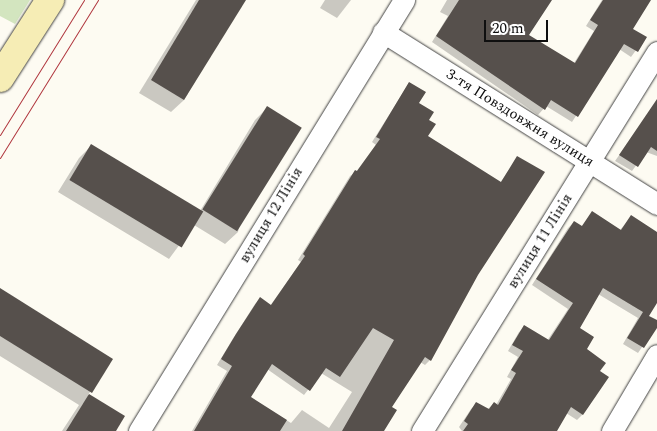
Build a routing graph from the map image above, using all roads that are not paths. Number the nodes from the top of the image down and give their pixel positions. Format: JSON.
{"nodes":[{"id":1,"x":50,"y":0,"type":"edge"},
{"id":2,"x":404,"y":0,"type":"edge"},
{"id":3,"x":382,"y":32,"type":"junction"},
{"id":4,"x":657,"y":52,"type":"edge"},
{"id":5,"x":0,"y":78,"type":"edge"},
{"id":6,"x":589,"y":162,"type":"junction"},
{"id":7,"x":657,"y":204,"type":"edge"},
{"id":8,"x":657,"y":355,"type":"edge"},
{"id":9,"x":139,"y":431,"type":"edge"},
{"id":10,"x":422,"y":431,"type":"edge"},
{"id":11,"x":612,"y":431,"type":"edge"}],
"edges":[{"from":1,"to":5,"type":"main road"},
{"from":2,"to":3,"type":"street","name":"вулиця 12 Лінія"},
{"from":3,"to":6,"type":"street","name":"3-тя Повздовжня вулиця"},
{"from":3,"to":9,"type":"street","name":"вулиця 12 Лінія"},
{"from":4,"to":6,"type":"street","name":"вулиця 11 Лінія"},
{"from":6,"to":7,"type":"street","name":"3-тя Повздовжня вулиця"},
{"from":6,"to":10,"type":"street","name":"вулиця 11 Лінія"},
{"from":8,"to":11,"type":"street"}]}
